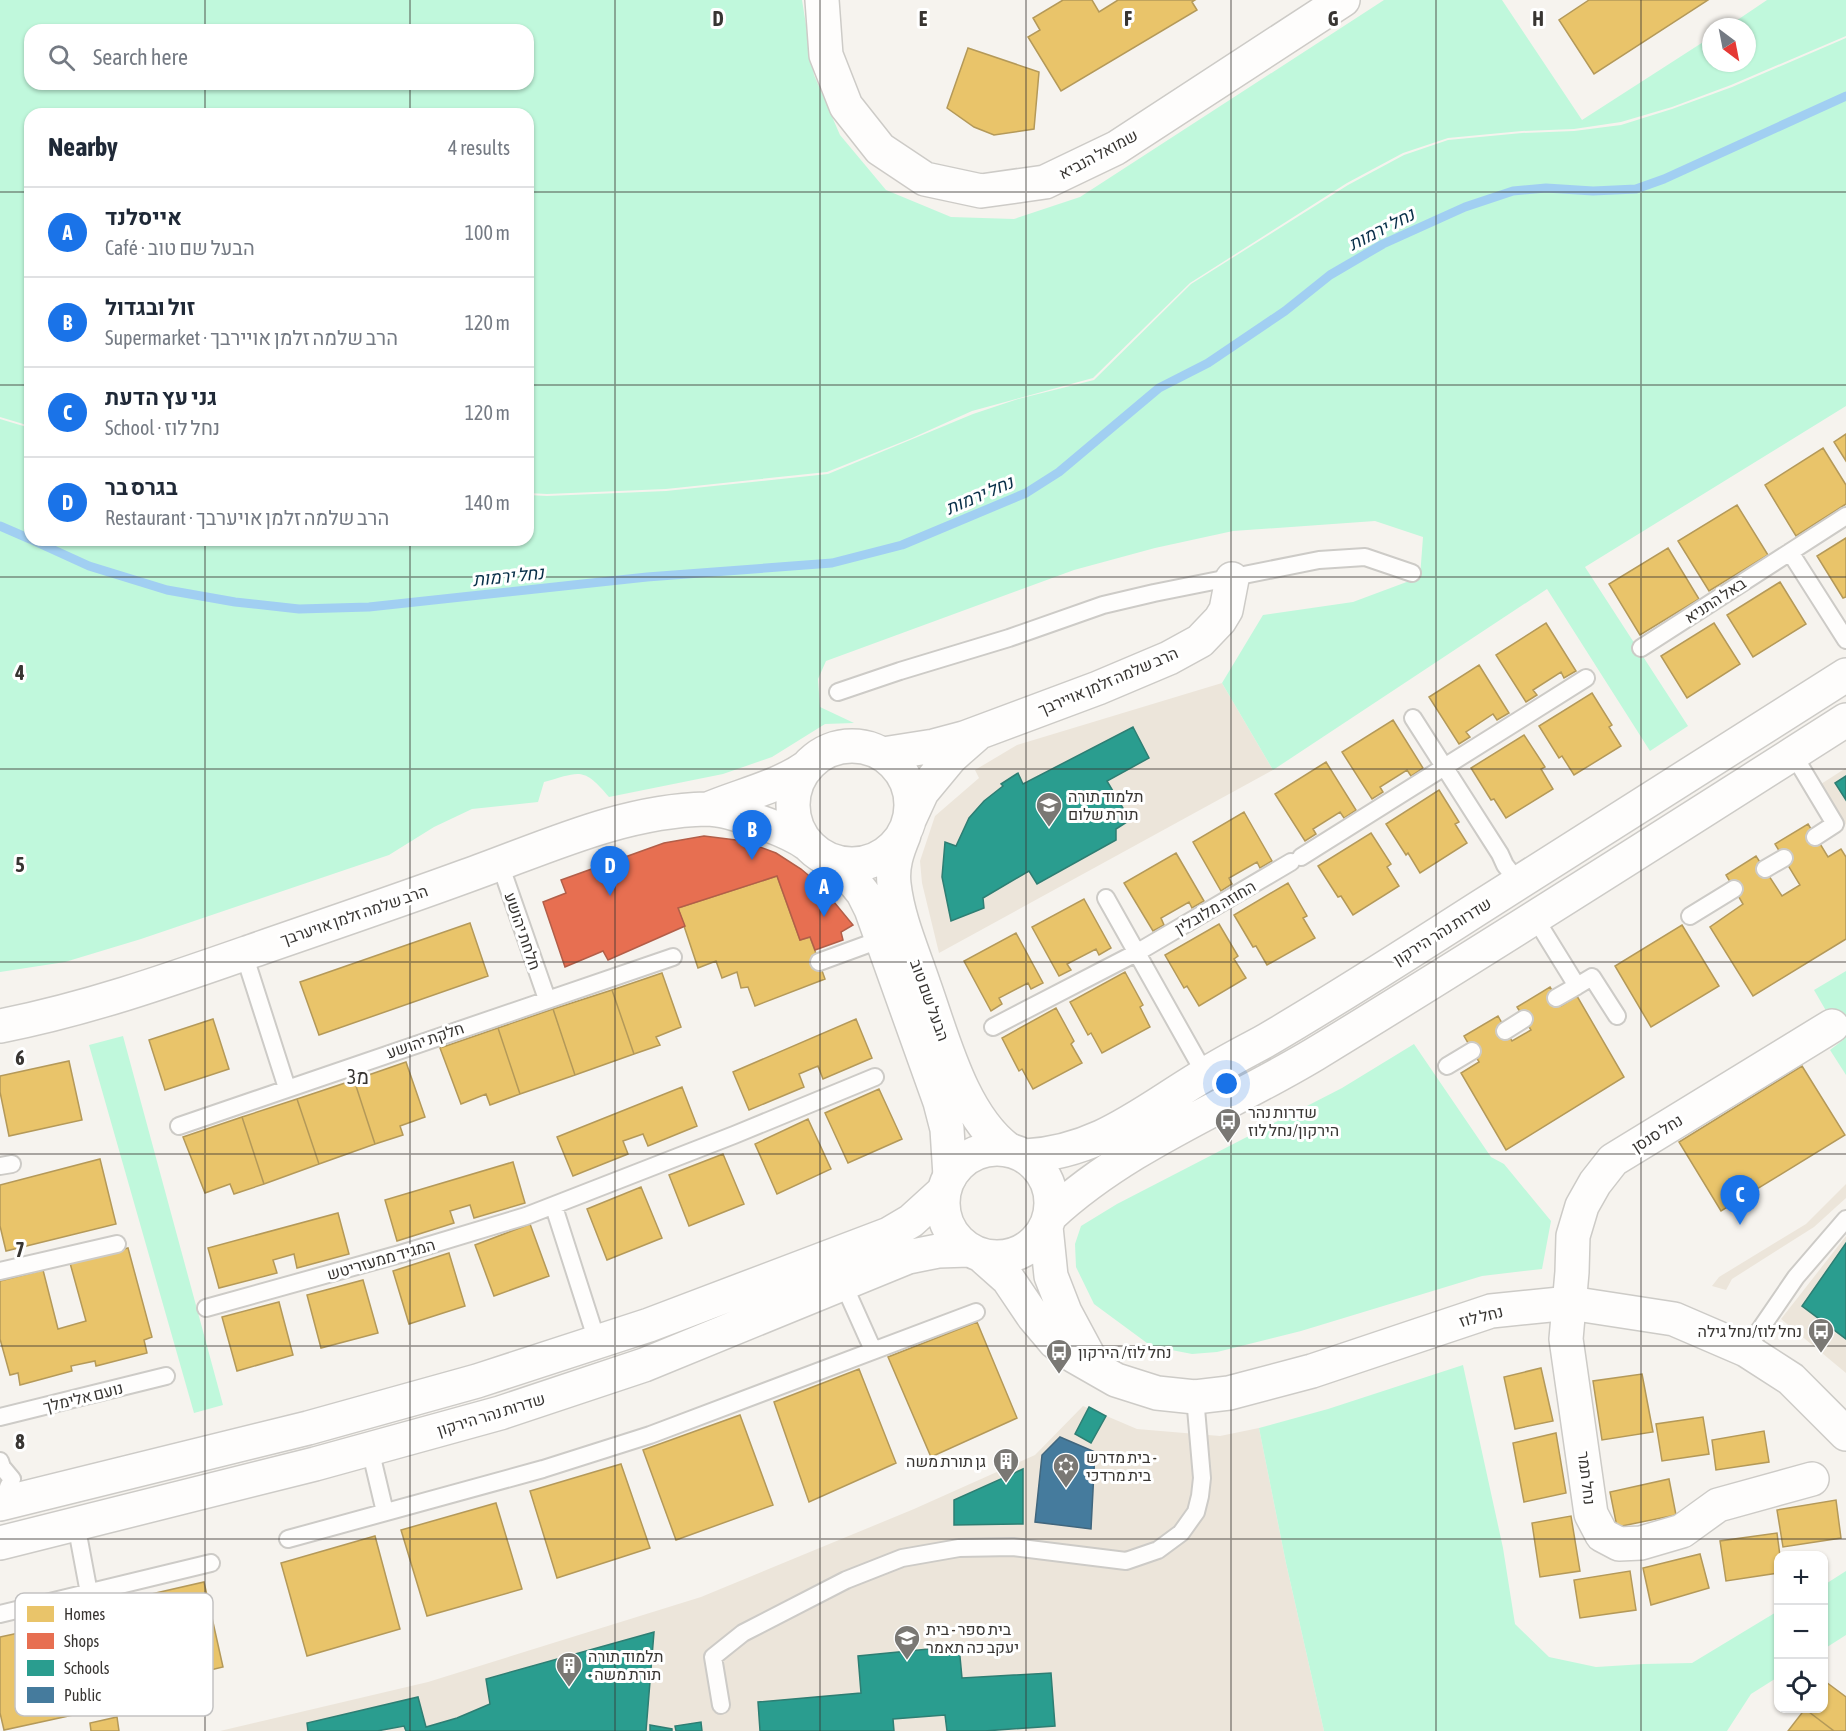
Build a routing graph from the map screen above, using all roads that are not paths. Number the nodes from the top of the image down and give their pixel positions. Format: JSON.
{"nodes":[{"id":1,"x":822,"y":0,"type":"edge"},
{"id":2,"x":1343,"y":0,"type":"edge"},
{"id":3,"x":1846,"y":516,"type":"edge"},
{"id":4,"x":1790,"y":552,"type":"junction"},
{"id":5,"x":1412,"y":573,"type":"dead end"},
{"id":6,"x":1232,"y":579,"type":"junction"},
{"id":7,"x":1846,"y":640,"type":"edge"},
{"id":8,"x":1641,"y":648,"type":"dead end"},
{"id":9,"x":1846,"y":675,"type":"edge"},
{"id":10,"x":1586,"y":678,"type":"dead end"},
{"id":11,"x":838,"y":692,"type":"dead end"},
{"id":12,"x":1413,"y":718,"type":"dead end"},
{"id":13,"x":1846,"y":720,"type":"edge"},
{"id":14,"x":982,"y":731,"type":"junction"},
{"id":15,"x":883,"y":754,"type":"junction"},
{"id":16,"x":1792,"y":754,"type":"junction"},
{"id":17,"x":808,"y":766,"type":"junction"},
{"id":18,"x":1445,"y":766,"type":"junction"},
{"id":19,"x":708,"y":809,"type":"junction"},
{"id":20,"x":907,"y":827,"type":"junction"},
{"id":21,"x":1815,"y":837,"type":"dead end"},
{"id":22,"x":807,"y":844,"type":"junction"},
{"id":23,"x":1784,"y":858,"type":"dead end"},
{"id":24,"x":839,"y":863,"type":"junction"},
{"id":25,"x":500,"y":864,"type":"junction"},
{"id":26,"x":1765,"y":869,"type":"dead end"},
{"id":27,"x":1519,"y":883,"type":"junction"},
{"id":28,"x":1734,"y":889,"type":"dead end"},
{"id":29,"x":1106,"y":898,"type":"dead end"},
{"id":30,"x":1690,"y":916,"type":"dead end"},
{"id":31,"x":1534,"y":918,"type":"junction"},
{"id":32,"x":882,"y":939,"type":"junction"},
{"id":33,"x":1137,"y":952,"type":"junction"},
{"id":34,"x":244,"y":954,"type":"junction"},
{"id":35,"x":672,"y":957,"type":"dead end"},
{"id":36,"x":819,"y":962,"type":"dead end"},
{"id":37,"x":1577,"y":986,"type":"junction"},
{"id":38,"x":1556,"y":998,"type":"dead end"},
{"id":39,"x":547,"y":999,"type":"junction"},
{"id":40,"x":1617,"y":1016,"type":"dead end"},
{"id":41,"x":1524,"y":1019,"type":"dead end"},
{"id":42,"x":0,"y":1026,"type":"edge"},
{"id":43,"x":1832,"y":1026,"type":"dead end"},
{"id":44,"x":993,"y":1027,"type":"dead end"},
{"id":45,"x":1505,"y":1030,"type":"dead end"},
{"id":46,"x":1472,"y":1051,"type":"dead end"},
{"id":47,"x":1447,"y":1066,"type":"dead end"},
{"id":48,"x":1205,"y":1074,"type":"junction"},
{"id":49,"x":874,"y":1077,"type":"dead end"},
{"id":50,"x":287,"y":1088,"type":"junction"},
{"id":51,"x":179,"y":1126,"type":"dead end"},
{"id":52,"x":1017,"y":1153,"type":"junction"},
{"id":53,"x":947,"y":1183,"type":"junction"},
{"id":54,"x":554,"y":1206,"type":"junction"},
{"id":55,"x":1846,"y":1219,"type":"edge"},
{"id":56,"x":1048,"y":1222,"type":"junction"},
{"id":57,"x":117,"y":1244,"type":"dead end"},
{"id":58,"x":975,"y":1253,"type":"junction"},
{"id":59,"x":0,"y":1271,"type":"edge"},
{"id":60,"x":843,"y":1282,"type":"junction"},
{"id":61,"x":1570,"y":1303,"type":"junction"},
{"id":62,"x":206,"y":1308,"type":"dead end"},
{"id":63,"x":976,"y":1312,"type":"dead end"},
{"id":64,"x":597,"y":1341,"type":"junction"},
{"id":65,"x":873,"y":1350,"type":"junction"},
{"id":66,"x":1746,"y":1350,"type":"junction"},
{"id":67,"x":1094,"y":1367,"type":"junction"},
{"id":68,"x":166,"y":1376,"type":"dead end"},
{"id":69,"x":1195,"y":1397,"type":"junction"},
{"id":70,"x":0,"y":1417,"type":"edge"},
{"id":71,"x":1846,"y":1434,"type":"edge"},
{"id":72,"x":370,"y":1449,"type":"junction"},
{"id":73,"x":0,"y":1461,"type":"edge"},
{"id":74,"x":1812,"y":1479,"type":"dead end"},
{"id":75,"x":6,"y":1502,"type":"edge"},
{"id":76,"x":386,"y":1512,"type":"junction"},
{"id":77,"x":76,"y":1524,"type":"junction"},
{"id":78,"x":288,"y":1539,"type":"dead end"},
{"id":79,"x":0,"y":1543,"type":"edge"},
{"id":80,"x":211,"y":1563,"type":"dead end"},
{"id":81,"x":89,"y":1593,"type":"joint"},
{"id":82,"x":15,"y":1610,"type":"edge"},
{"id":83,"x":0,"y":1614,"type":"edge"},
{"id":84,"x":721,"y":1706,"type":"dead end"}],
"edges":[{"from":1,"to":2,"type":"street","name":"שמואל הנביא"},
{"from":3,"to":4,"type":"lane","name":"באל התניא"},
{"from":4,"to":7,"type":"lane"},
{"from":4,"to":8,"type":"lane","name":"באל התניא"},
{"from":5,"to":6,"type":"lane"},
{"from":6,"to":11,"type":"lane"},
{"from":6,"to":14,"type":"street","name":"הרב שלמה זלמן אויירבך"},
{"from":9,"to":27,"type":"street","name":"שדרות נהר הירקון"},
{"from":10,"to":18,"type":"lane","name":"החוזה מלובלין"},
{"from":12,"to":18,"type":"lane"},
{"from":13,"to":16,"type":"street"},
{"from":14,"to":15,"type":"street","name":"הרב שלמה זלמן אויירבך"},
{"from":14,"to":20,"type":"street","name":"הרב שלמה זלמן אויירבך"},
{"from":15,"to":17,"type":"street"},
{"from":15,"to":20,"type":"street"},
{"from":16,"to":21,"type":"lane"},
{"from":16,"to":31,"type":"street"},
{"from":17,"to":19,"type":"street"},
{"from":17,"to":22,"type":"street"},
{"from":18,"to":27,"type":"lane"},
{"from":18,"to":33,"type":"lane","name":"החוזה מלובלין"},
{"from":19,"to":22,"type":"street"},
{"from":19,"to":25,"type":"street","name":"הרב שלמה זלמן אויערבך"},
{"from":20,"to":24,"type":"street"},
{"from":20,"to":52,"type":"street","name":"הבעל שם טוב"},
{"from":22,"to":24,"type":"street"},
{"from":23,"to":26,"type":"lane"},
{"from":24,"to":32,"type":"street","name":"הבעל שם טוב"},
{"from":25,"to":34,"type":"street","name":"הרב שלמה זלמן אויערבך"},
{"from":25,"to":39,"type":"lane","name":"חלחת יהושע"},
{"from":27,"to":48,"type":"street","name":"שדרות נהר הירקון"},
{"from":28,"to":30,"type":"lane"},
{"from":29,"to":33,"type":"lane"},
{"from":31,"to":37,"type":"lane"},
{"from":31,"to":56,"type":"street"},
{"from":32,"to":36,"type":"lane"},
{"from":32,"to":53,"type":"street","name":"הבעל שם טוב"},
{"from":33,"to":44,"type":"lane","name":"החוזה מלובלין"},
{"from":33,"to":48,"type":"lane"},
{"from":34,"to":42,"type":"street","name":"הרב שלמה זלמן אויערבך"},
{"from":34,"to":50,"type":"lane"},
{"from":35,"to":39,"type":"lane","name":"חלקת יהושע"},
{"from":37,"to":38,"type":"lane"},
{"from":37,"to":40,"type":"lane"},
{"from":39,"to":50,"type":"lane","name":"חלקת יהושע"},
{"from":41,"to":45,"type":"lane"},
{"from":43,"to":61,"type":"street","name":"נחל סנסן"},
{"from":46,"to":47,"type":"lane"},
{"from":48,"to":52,"type":"street","name":"שדרות נהר הירקון"},
{"from":49,"to":54,"type":"lane","name":"המגיד ממעזריטש"},
{"from":50,"to":51,"type":"lane","name":"חלקת יהושע"},
{"from":52,"to":53,"type":"street"},
{"from":52,"to":56,"type":"street"},
{"from":53,"to":58,"type":"street"},
{"from":53,"to":64,"type":"street"},
{"from":54,"to":62,"type":"lane","name":"המגיד ממעזריטש"},
{"from":54,"to":64,"type":"lane"},
{"from":55,"to":66,"type":"lane"},
{"from":56,"to":58,"type":"street"},
{"from":56,"to":67,"type":"street"},
{"from":57,"to":59,"type":"lane"},
{"from":58,"to":60,"type":"street","name":"שדרות נהר הירקון"},
{"from":58,"to":67,"type":"street","name":"נחל לוז"},
{"from":60,"to":65,"type":"lane"},
{"from":60,"to":72,"type":"street","name":"שדרות נהר הירקון"},
{"from":61,"to":66,"type":"street","name":"נחל לוז"},
{"from":61,"to":69,"type":"street","name":"נחל לוז"},
{"from":61,"to":74,"type":"street","name":"נחל תמר"},
{"from":63,"to":65,"type":"lane"},
{"from":64,"to":75,"type":"street"},
{"from":65,"to":76,"type":"lane"},
{"from":66,"to":71,"type":"street","name":"נחל לוז"},
{"from":67,"to":69,"type":"street","name":"נחל לוז"},
{"from":68,"to":70,"type":"lane","name":"נועם אלימלך"},
{"from":69,"to":84,"type":"lane"},
{"from":72,"to":76,"type":"lane"},
{"from":72,"to":77,"type":"street","name":"שדרות נהר הירקון"},
{"from":73,"to":75,"type":"lane"},
{"from":76,"to":78,"type":"lane"},
{"from":77,"to":79,"type":"street","name":"שדרות נהר הירקון"},
{"from":77,"to":81,"type":"lane"},
{"from":80,"to":81,"type":"lane"},
{"from":82,"to":83,"type":"lane"}]}
